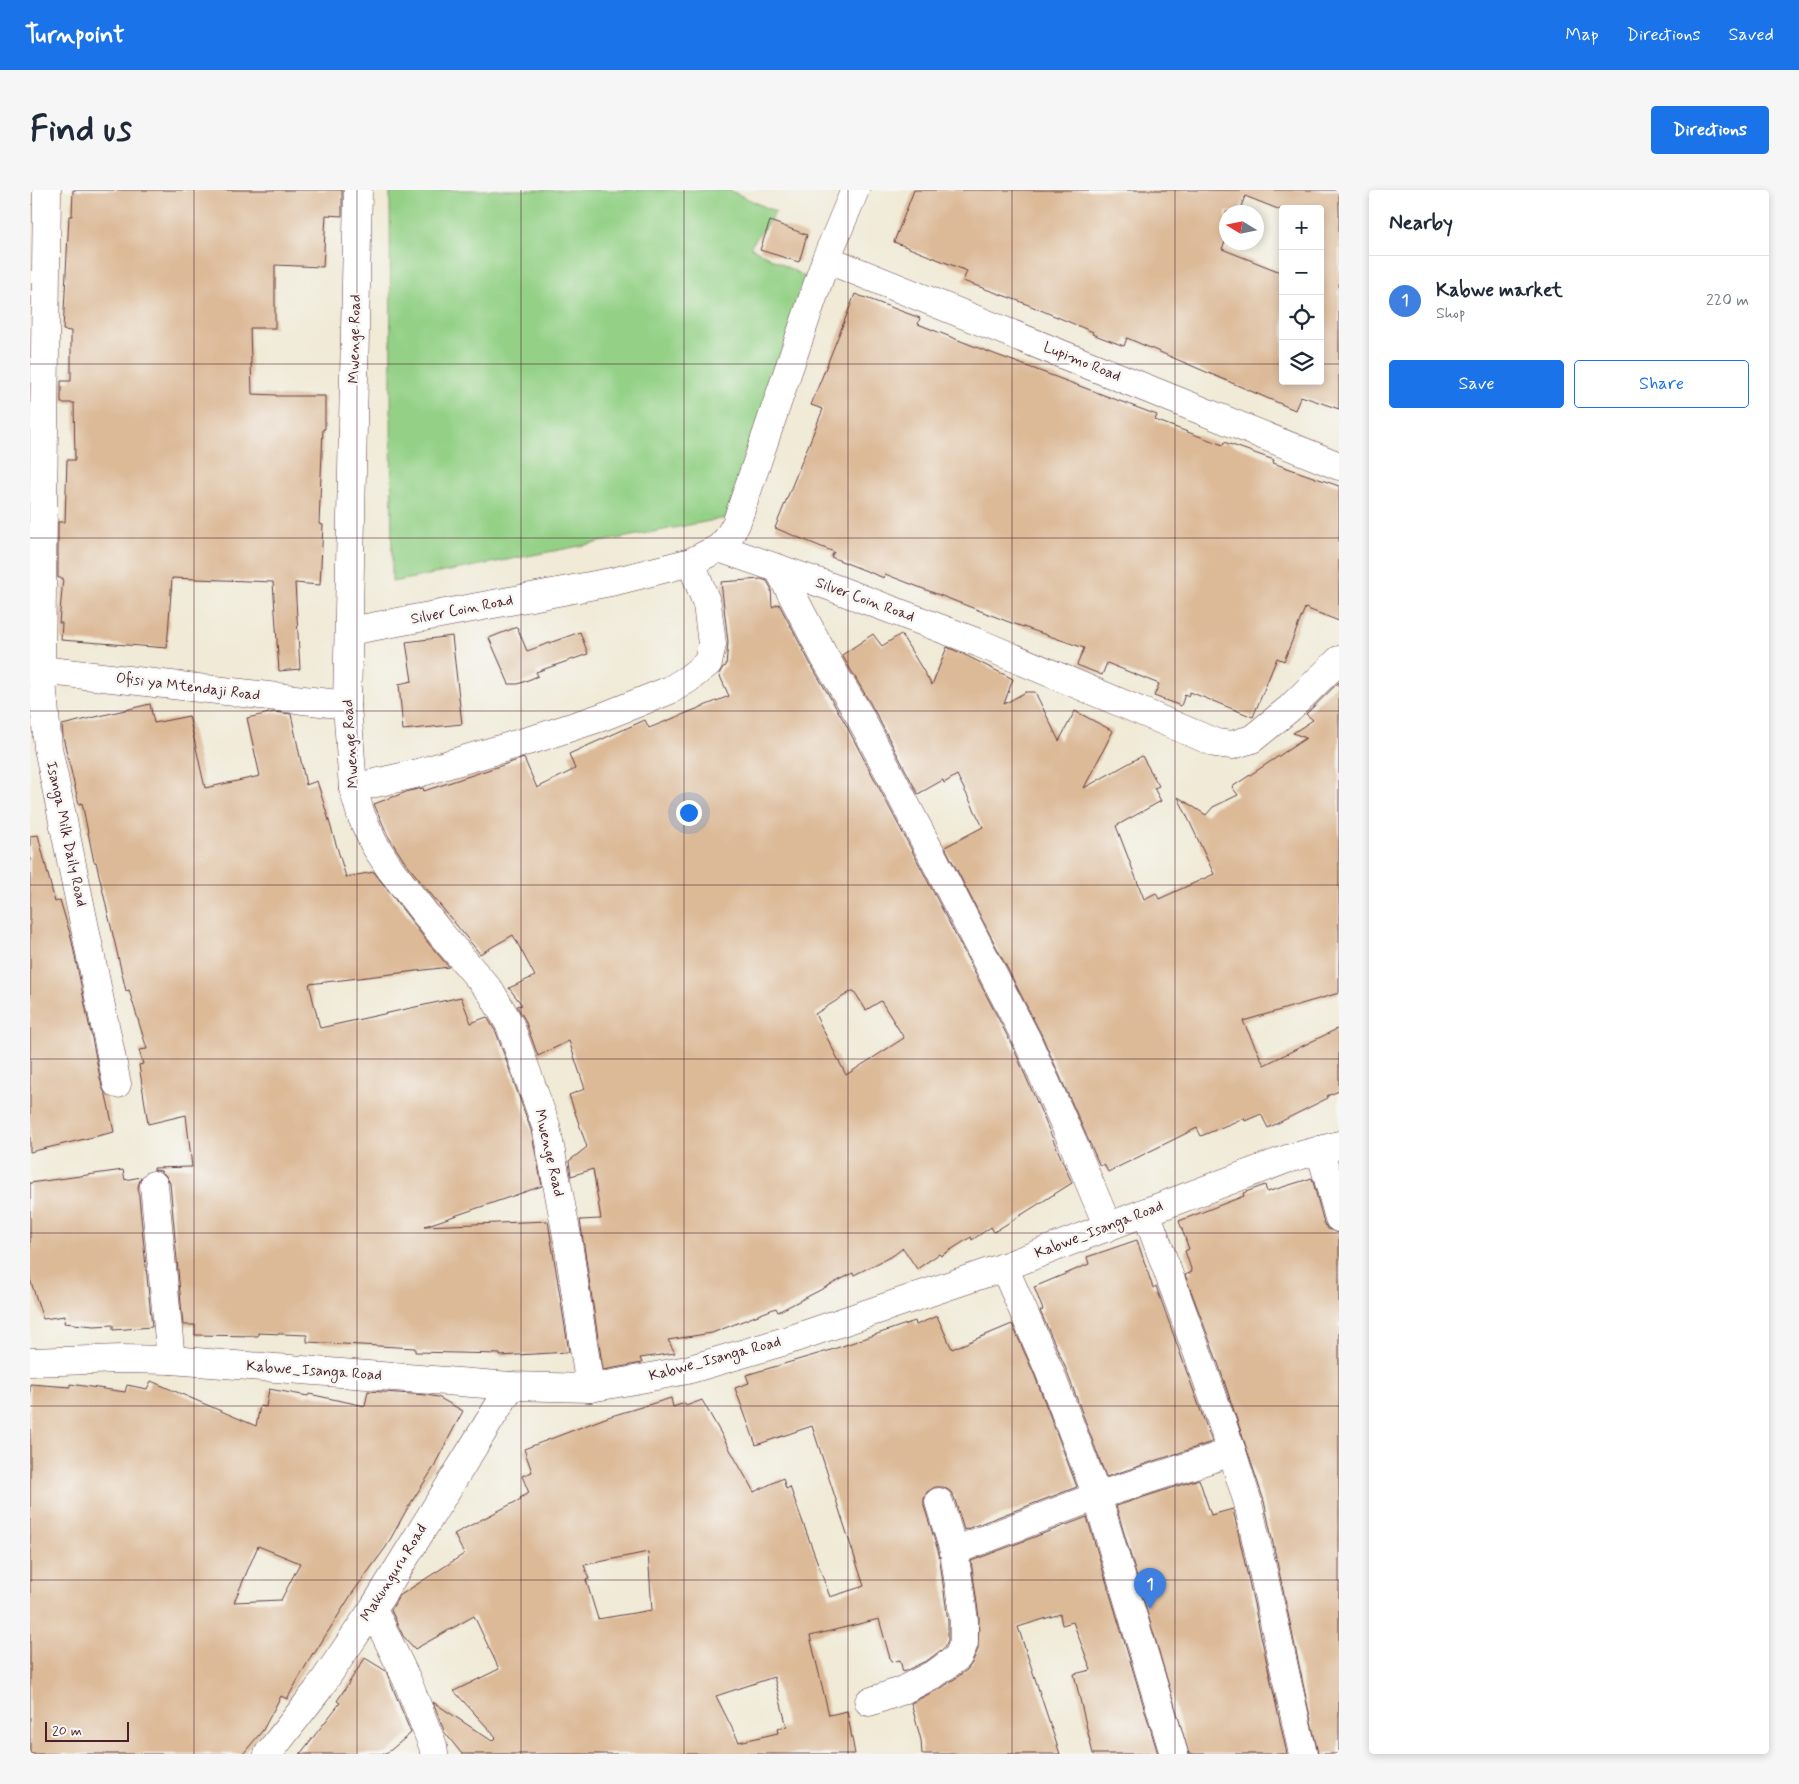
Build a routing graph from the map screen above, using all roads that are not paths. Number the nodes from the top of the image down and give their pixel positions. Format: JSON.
{"nodes":[{"id":1,"x":47,"y":190,"type":"edge"},
{"id":2,"x":358,"y":190,"type":"edge"},
{"id":3,"x":855,"y":190,"type":"edge"},
{"id":4,"x":826,"y":259,"type":"junction"},
{"id":5,"x":1339,"y":466,"type":"edge"},
{"id":6,"x":718,"y":548,"type":"junction"},
{"id":7,"x":691,"y":562,"type":"junction"},
{"id":8,"x":778,"y":568,"type":"junction"},
{"id":9,"x":350,"y":631,"type":"junction"},
{"id":10,"x":1339,"y":660,"type":"edge"},
{"id":11,"x":36,"y":670,"type":"edge"},
{"id":12,"x":347,"y":705,"type":"junction"},
{"id":13,"x":353,"y":788,"type":"junction"},
{"id":14,"x":117,"y":1084,"type":"dead end"},
{"id":15,"x":1330,"y":1147,"type":"edge"},
{"id":16,"x":154,"y":1185,"type":"dead end"},
{"id":17,"x":1146,"y":1212,"type":"junction"},
{"id":18,"x":1339,"y":1218,"type":"edge"},
{"id":19,"x":1108,"y":1227,"type":"junction"},
{"id":20,"x":1004,"y":1267,"type":"junction"},
{"id":21,"x":171,"y":1360,"type":"junction"},
{"id":22,"x":30,"y":1362,"type":"edge"},
{"id":23,"x":510,"y":1386,"type":"junction"},
{"id":24,"x":590,"y":1388,"type":"junction"},
{"id":25,"x":1232,"y":1452,"type":"junction"},
{"id":26,"x":1097,"y":1496,"type":"junction"},
{"id":27,"x":939,"y":1502,"type":"dead end"},
{"id":28,"x":954,"y":1551,"type":"junction"},
{"id":29,"x":373,"y":1609,"type":"junction"},
{"id":30,"x":869,"y":1702,"type":"dead end"},
{"id":31,"x":268,"y":1754,"type":"edge"},
{"id":32,"x":434,"y":1754,"type":"edge"},
{"id":33,"x":1174,"y":1754,"type":"edge"},
{"id":34,"x":1303,"y":1754,"type":"edge"}],
"edges":[{"from":1,"to":11,"type":"street","name":"Isanga Milk Daily Road"},
{"from":2,"to":9,"type":"street","name":"Mwenge Road"},
{"from":3,"to":4,"type":"street"},
{"from":4,"to":5,"type":"street","name":"Lupimo Road"},
{"from":4,"to":6,"type":"street"},
{"from":6,"to":7,"type":"street","name":"Silver Coin Road"},
{"from":6,"to":8,"type":"street","name":"Silver Coin Road"},
{"from":7,"to":9,"type":"street","name":"Silver Coin Road"},
{"from":7,"to":13,"type":"street"},
{"from":8,"to":10,"type":"street","name":"Silver Coin Road"},
{"from":8,"to":19,"type":"street"},
{"from":9,"to":12,"type":"street","name":"Mwenge Road"},
{"from":11,"to":12,"type":"street","name":"Ofisi ya Mtendaji Road"},
{"from":11,"to":14,"type":"street","name":"Isanga Milk Daily Road"},
{"from":12,"to":13,"type":"street","name":"Mwenge Road"},
{"from":13,"to":24,"type":"street","name":"Mwenge Road"},
{"from":15,"to":17,"type":"street","name":"Kabwe_Isanga Road"},
{"from":15,"to":18,"type":"street"},
{"from":16,"to":21,"type":"street"},
{"from":17,"to":19,"type":"street","name":"Kabwe_Isanga Road"},
{"from":17,"to":25,"type":"street"},
{"from":19,"to":20,"type":"street","name":"Kabwe_Isanga Road"},
{"from":20,"to":24,"type":"street","name":"Kabwe_Isanga Road"},
{"from":20,"to":26,"type":"street"},
{"from":21,"to":22,"type":"street","name":"Kabwe_Isanga Road"},
{"from":21,"to":23,"type":"street","name":"Kabwe_Isanga Road"},
{"from":23,"to":24,"type":"street","name":"Kabwe_Isanga Road"},
{"from":23,"to":29,"type":"street","name":"Makunguru Road"},
{"from":25,"to":26,"type":"street"},
{"from":25,"to":34,"type":"street"},
{"from":26,"to":28,"type":"street"},
{"from":26,"to":33,"type":"street"},
{"from":27,"to":28,"type":"street"},
{"from":28,"to":30,"type":"street"},
{"from":29,"to":31,"type":"street","name":"Makunguru Road"},
{"from":29,"to":32,"type":"street"}]}
